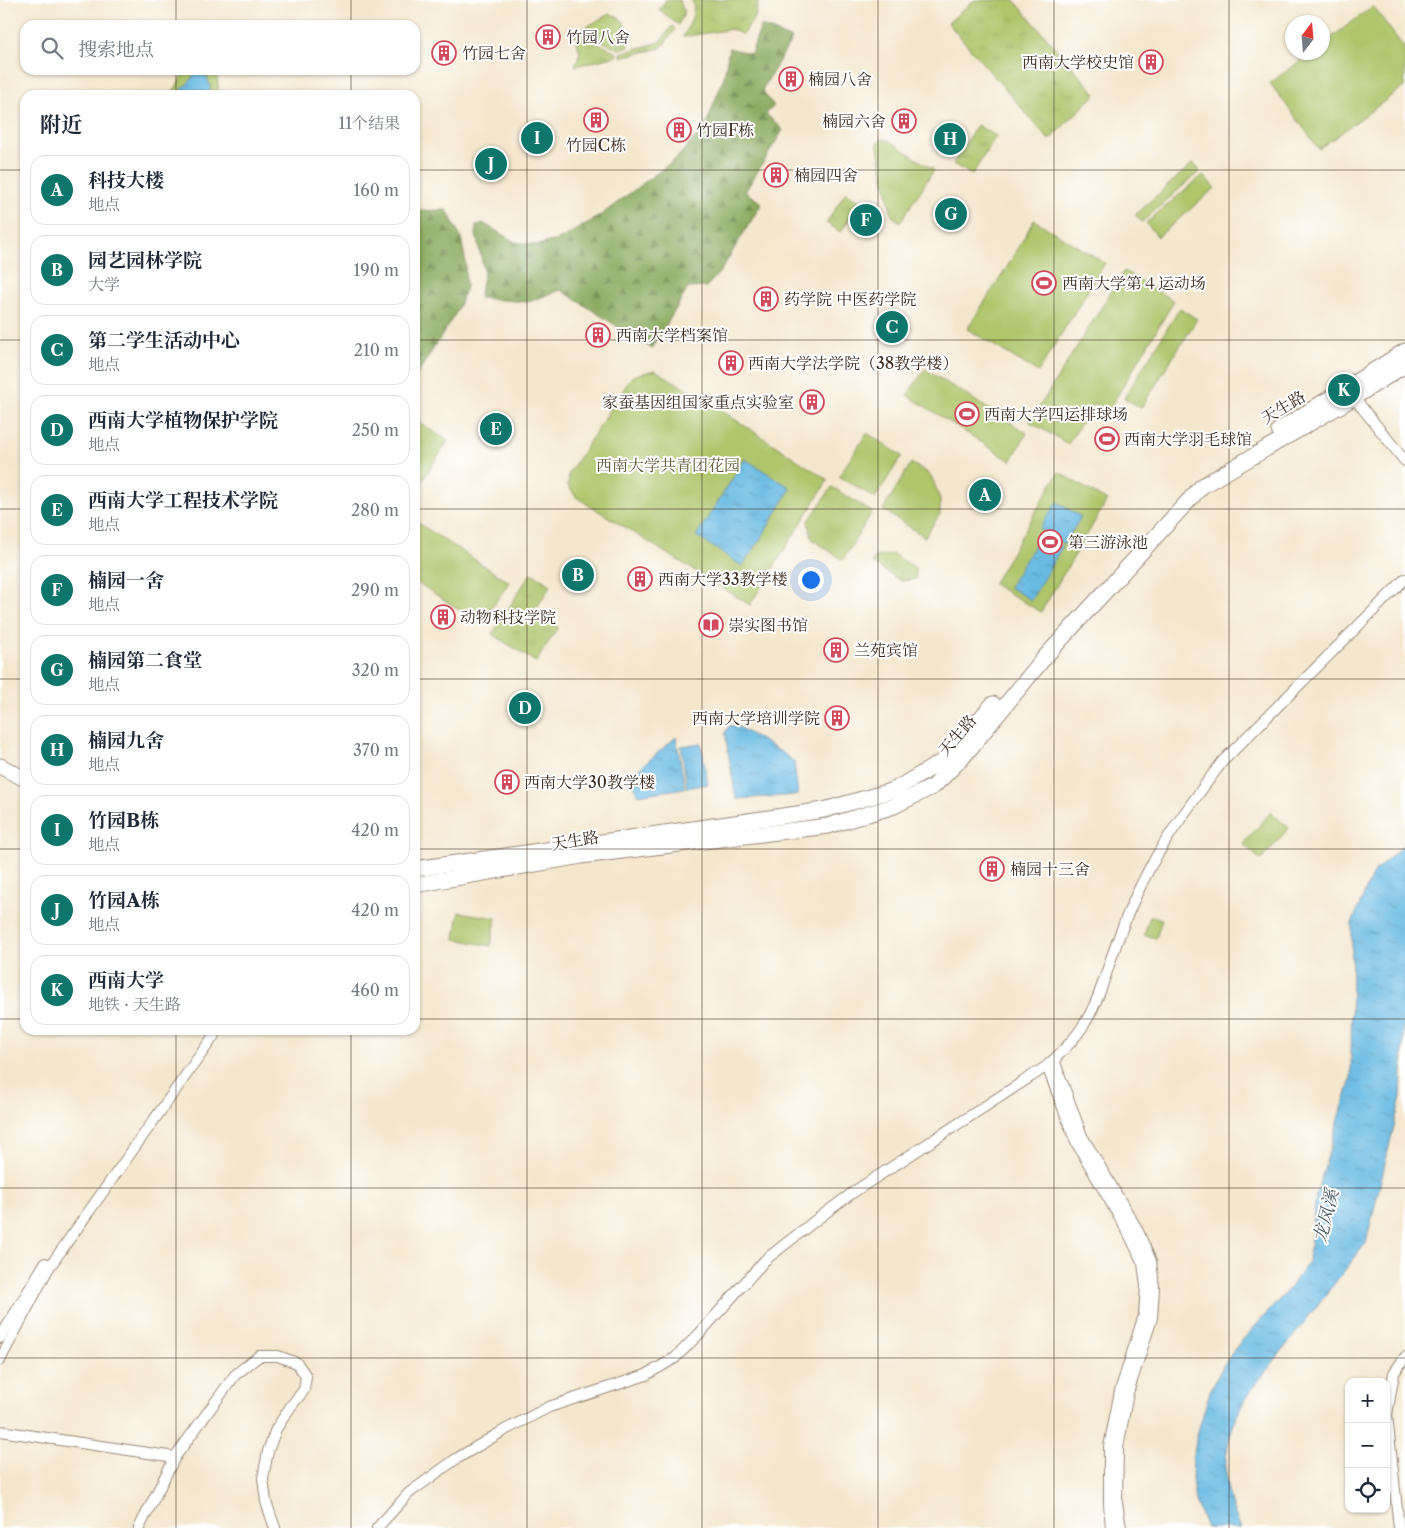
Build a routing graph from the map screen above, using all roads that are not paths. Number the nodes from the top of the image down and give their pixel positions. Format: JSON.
{"nodes":[{"id":1,"x":1405,"y":351,"type":"edge"},
{"id":2,"x":1405,"y":365,"type":"edge"},
{"id":3,"x":1350,"y":393,"type":"junction"},
{"id":4,"x":1405,"y":461,"type":"edge"},
{"id":5,"x":1405,"y":579,"type":"edge"},
{"id":6,"x":0,"y":766,"type":"edge"},
{"id":7,"x":0,"y":776,"type":"edge"},
{"id":8,"x":20,"y":776,"type":"edge"},
{"id":9,"x":20,"y":786,"type":"edge"},
{"id":10,"x":420,"y":867,"type":"edge"},
{"id":11,"x":420,"y":884,"type":"edge"},
{"id":12,"x":214,"y":1035,"type":"edge"},
{"id":13,"x":1050,"y":1063,"type":"junction"},
{"id":14,"x":107,"y":1186,"type":"junction"},
{"id":15,"x":0,"y":1338,"type":"edge"},
{"id":16,"x":1405,"y":1357,"type":"edge"},
{"id":17,"x":0,"y":1360,"type":"edge"},
{"id":18,"x":0,"y":1431,"type":"edge"},
{"id":19,"x":175,"y":1457,"type":"junction"},
{"id":20,"x":139,"y":1528,"type":"edge"},
{"id":21,"x":275,"y":1528,"type":"edge"},
{"id":22,"x":377,"y":1528,"type":"edge"},
{"id":23,"x":1111,"y":1528,"type":"edge"},
{"id":24,"x":1121,"y":1528,"type":"edge"},
{"id":25,"x":1399,"y":1528,"type":"edge"}],
"edges":[{"from":1,"to":3,"type":"highway","name":"天生路"},
{"from":2,"to":3,"type":"highway","name":"天生路"},
{"from":3,"to":4,"type":"street"},
{"from":3,"to":10,"type":"highway","name":"天生路"},
{"from":3,"to":11,"type":"highway","name":"天生路"},
{"from":5,"to":13,"type":"street"},
{"from":6,"to":8,"type":"highway"},
{"from":7,"to":9,"type":"highway"},
{"from":12,"to":14,"type":"street"},
{"from":13,"to":22,"type":"street"},
{"from":13,"to":23,"type":"street"},
{"from":13,"to":24,"type":"street"},
{"from":14,"to":15,"type":"street"},
{"from":14,"to":17,"type":"street"},
{"from":16,"to":25,"type":"street"},
{"from":18,"to":19,"type":"street"},
{"from":19,"to":20,"type":"street"},
{"from":19,"to":21,"type":"street"}]}
